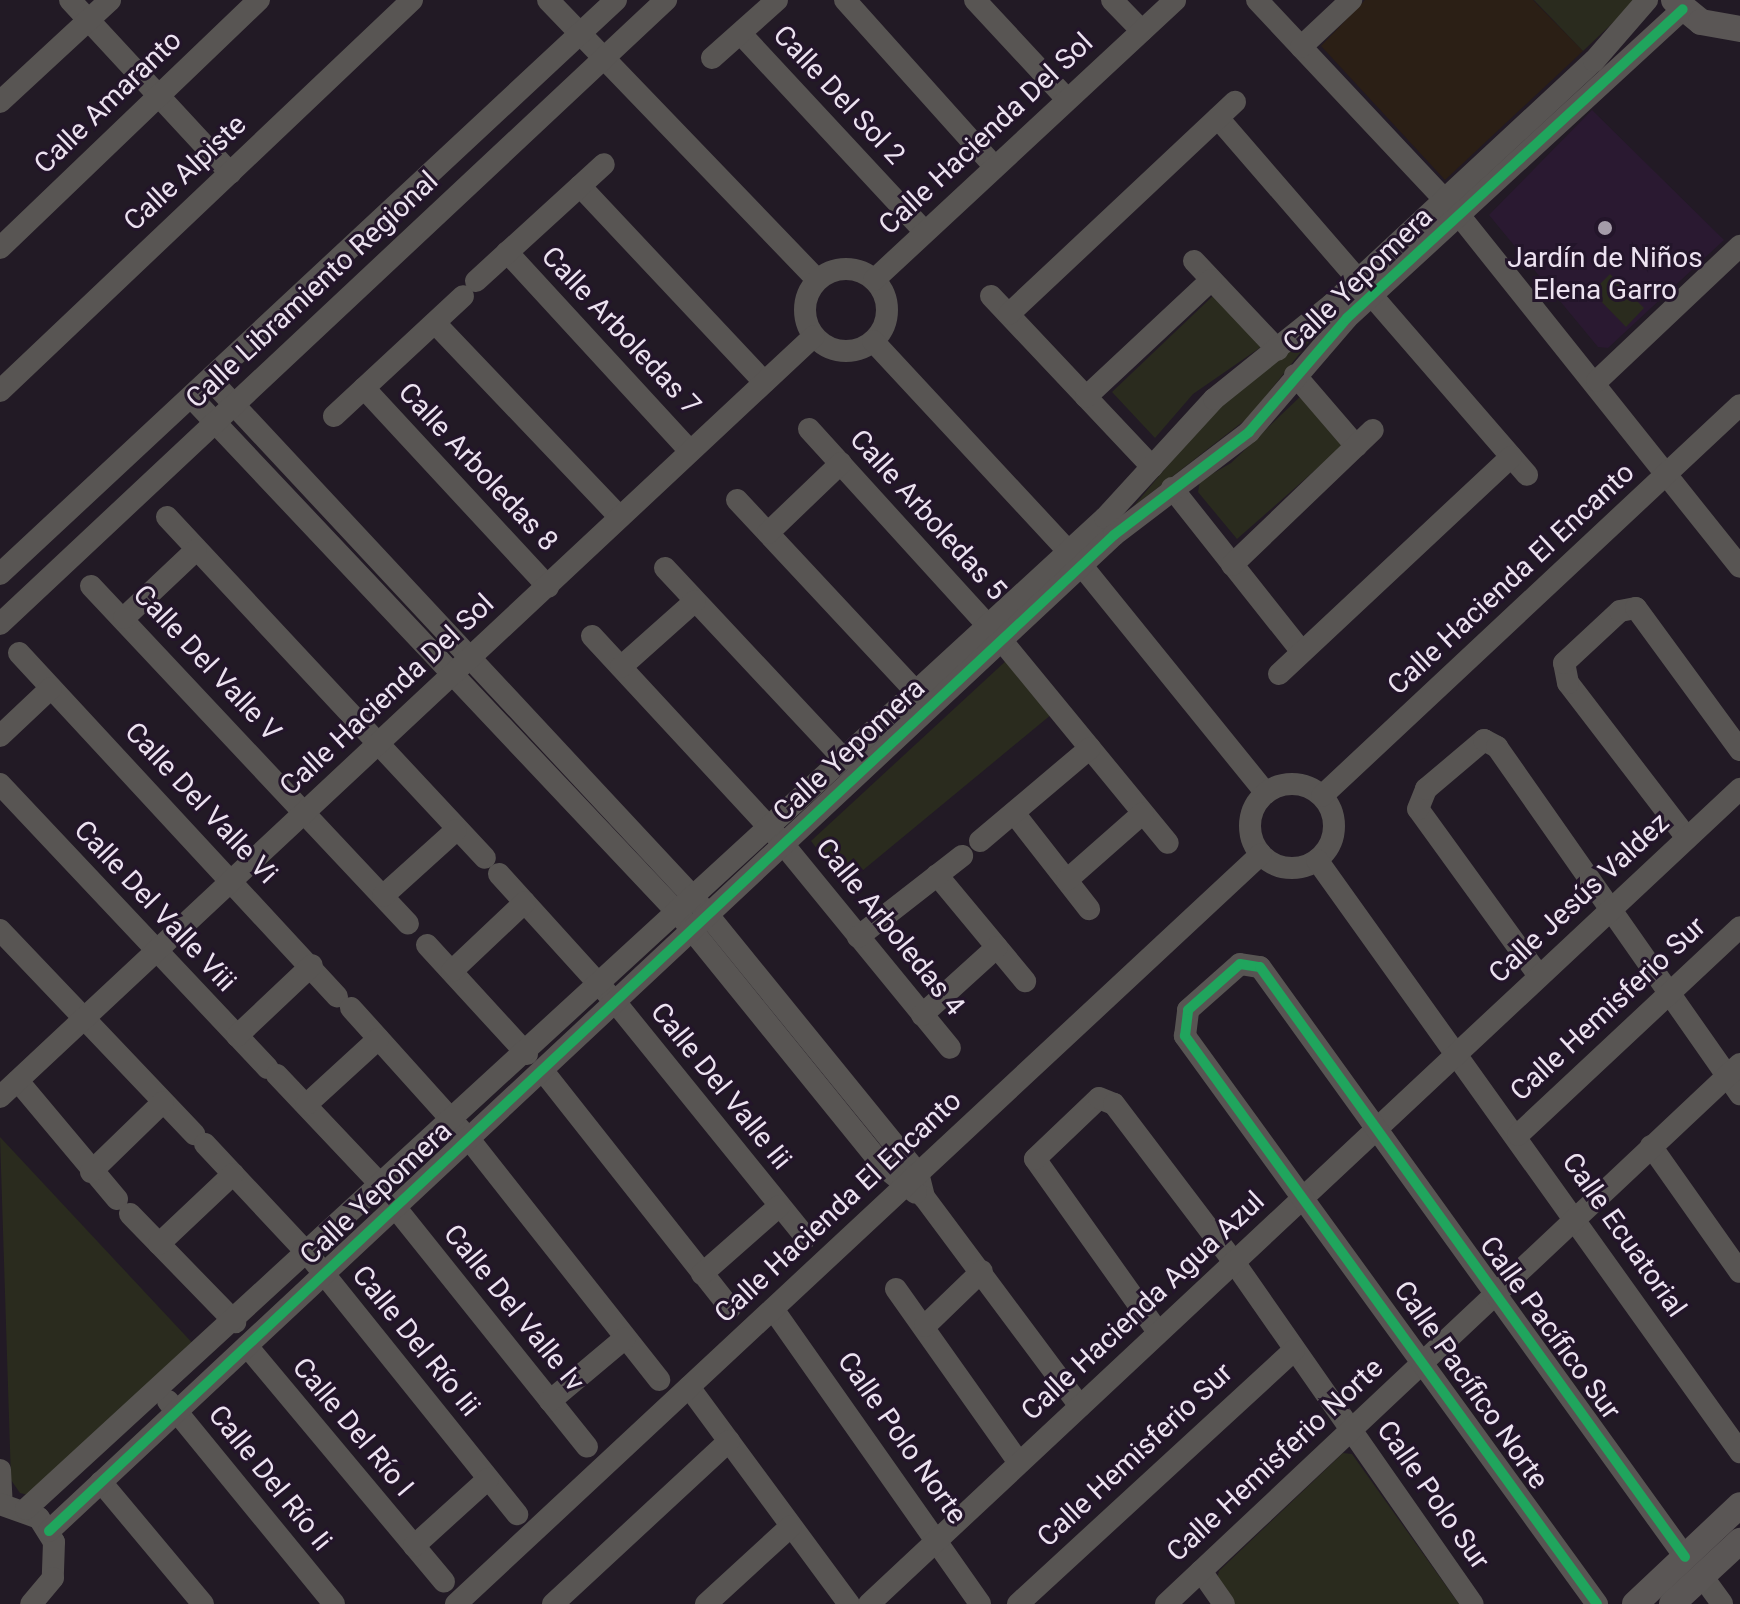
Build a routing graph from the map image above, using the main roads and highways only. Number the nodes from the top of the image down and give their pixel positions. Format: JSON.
{"nodes":[{"id":1,"x":1678,"y":5,"type":"edge"},
{"id":2,"x":1740,"y":29,"type":"edge"},
{"id":3,"x":1740,"y":1505,"type":"edge"},
{"id":4,"x":1740,"y":1541,"type":"edge"},
{"id":5,"x":1694,"y":1566,"type":"junction"},
{"id":6,"x":1635,"y":1604,"type":"edge"},
{"id":7,"x":1672,"y":1604,"type":"edge"}],
"edges":[{"from":1,"to":2,"type":"main road"},
{"from":3,"to":5,"type":"main road"},
{"from":4,"to":5,"type":"main road"},
{"from":5,"to":6,"type":"main road"},
{"from":5,"to":7,"type":"main road"}]}
